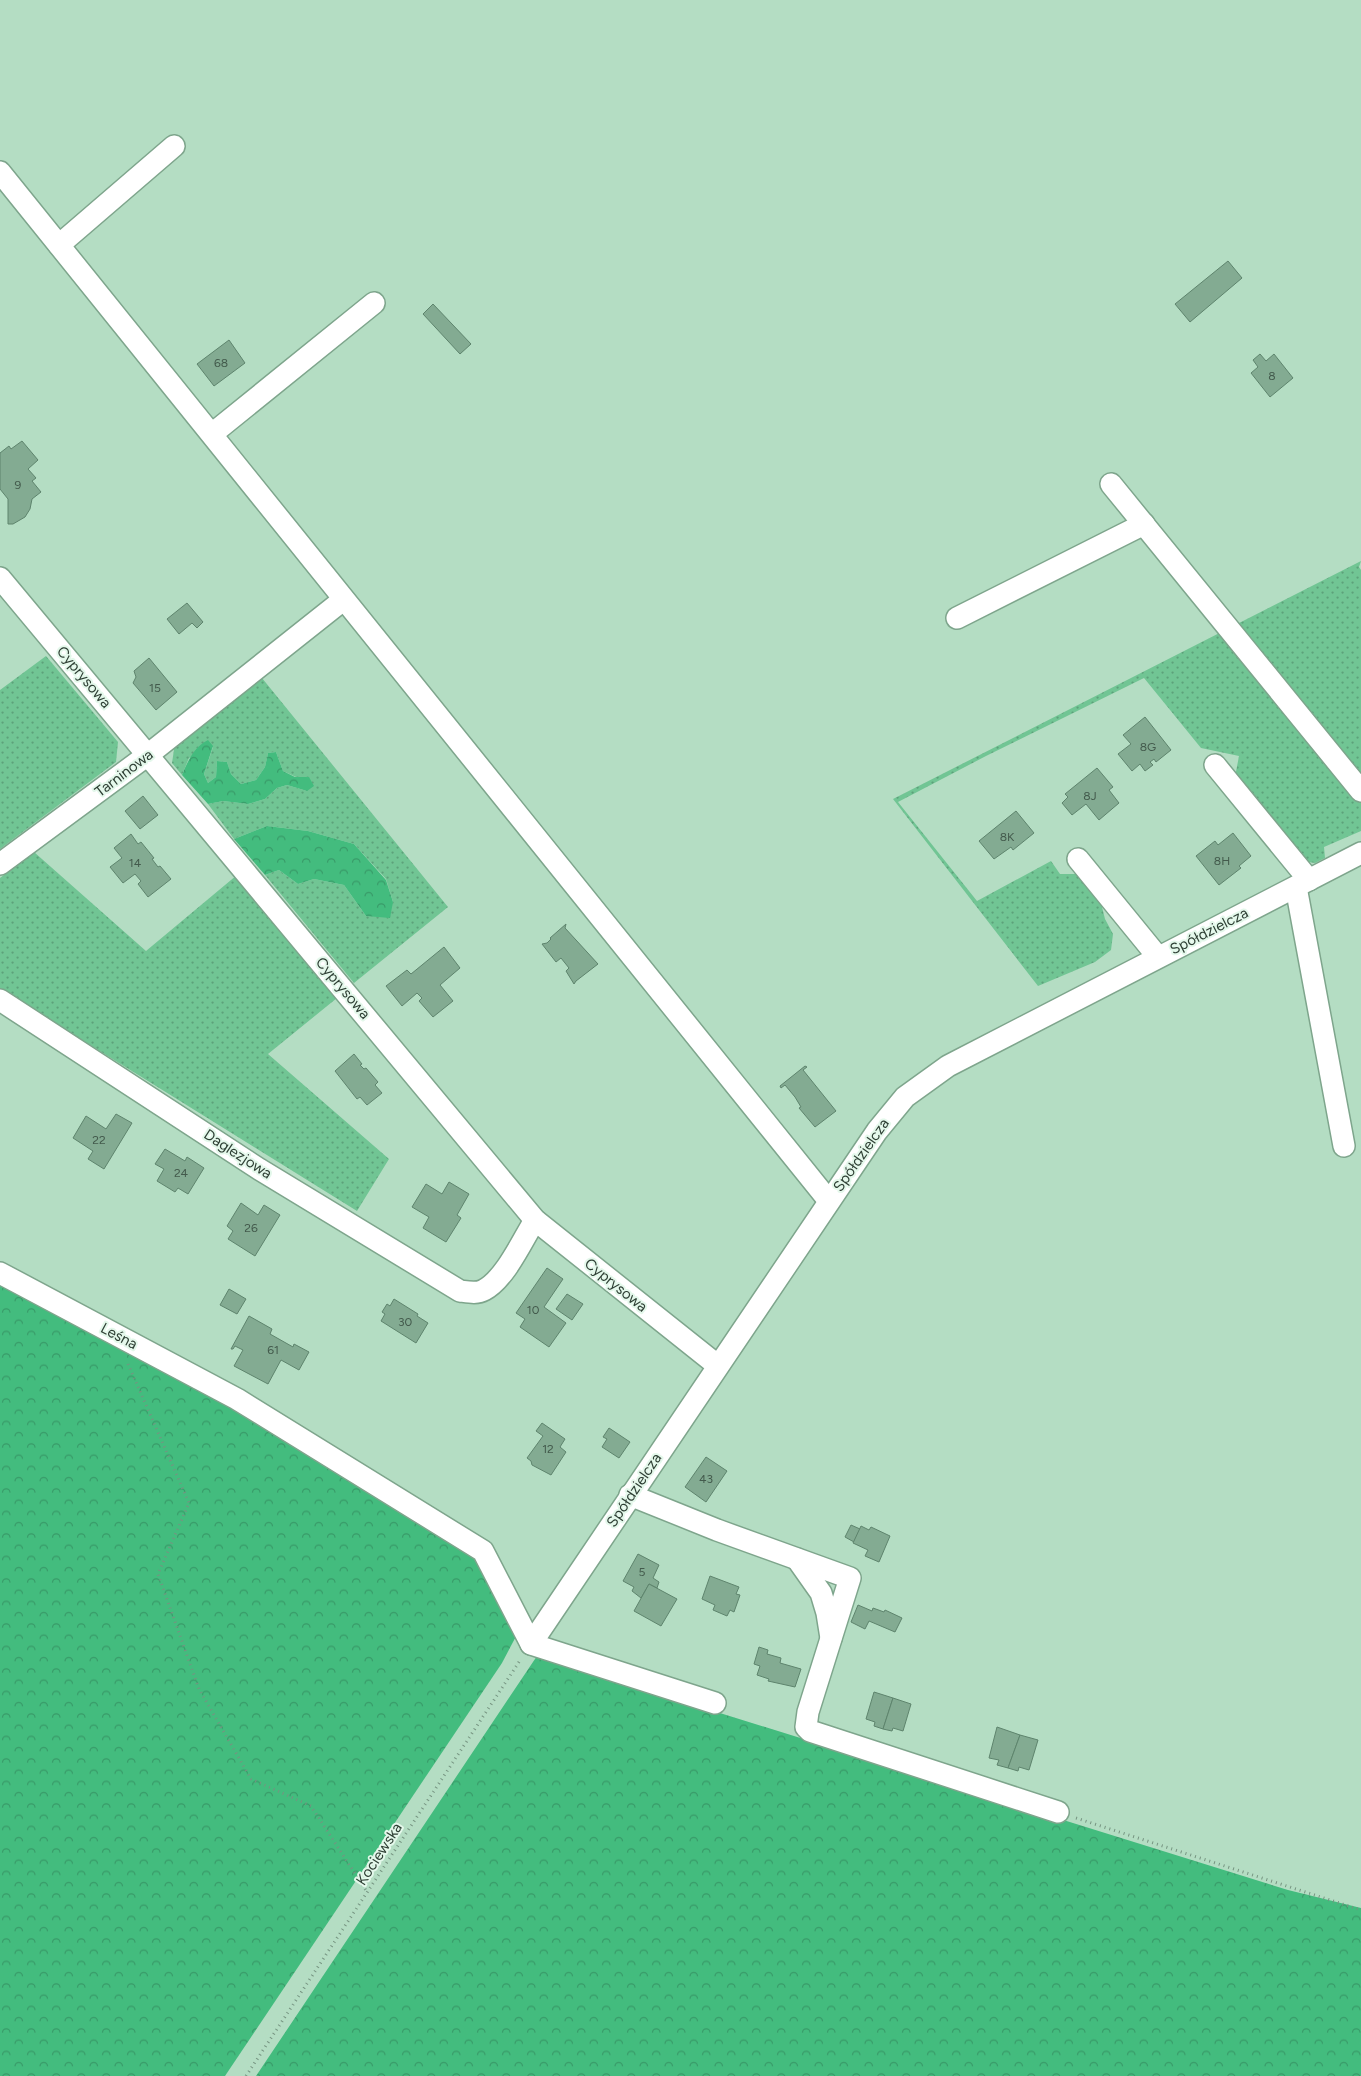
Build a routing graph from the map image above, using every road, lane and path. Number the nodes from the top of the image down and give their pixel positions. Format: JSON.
{"nodes":[{"id":1,"x":174,"y":146,"type":"dead end"},
{"id":2,"x":0,"y":172,"type":"edge"},
{"id":3,"x":59,"y":245,"type":"junction"},
{"id":4,"x":374,"y":303,"type":"dead end"},
{"id":5,"x":212,"y":434,"type":"junction"},
{"id":6,"x":1111,"y":484,"type":"dead end"},
{"id":7,"x":1144,"y":524,"type":"junction"},
{"id":8,"x":0,"y":578,"type":"edge"},
{"id":9,"x":344,"y":600,"type":"junction"},
{"id":10,"x":957,"y":618,"type":"dead end"},
{"id":11,"x":149,"y":754,"type":"junction"},
{"id":12,"x":1215,"y":765,"type":"dead end"},
{"id":13,"x":1361,"y":791,"type":"edge"},
{"id":14,"x":1361,"y":853,"type":"edge"},
{"id":15,"x":1078,"y":860,"type":"dead end"},
{"id":16,"x":0,"y":864,"type":"edge"},
{"id":17,"x":1302,"y":883,"type":"junction"},
{"id":18,"x":1158,"y":957,"type":"junction"},
{"id":19,"x":0,"y":1000,"type":"edge"},
{"id":20,"x":1344,"y":1146,"type":"dead end"},
{"id":21,"x":829,"y":1201,"type":"junction"},
{"id":22,"x":535,"y":1220,"type":"junction"},
{"id":23,"x":0,"y":1273,"type":"edge"},
{"id":24,"x":115,"y":1334,"type":"junction"},
{"id":25,"x":717,"y":1365,"type":"junction"},
{"id":26,"x":630,"y":1495,"type":"junction"},
{"id":27,"x":797,"y":1559,"type":"junction"},
{"id":28,"x":831,"y":1641,"type":"junction"},
{"id":29,"x":531,"y":1644,"type":"junction"},
{"id":30,"x":715,"y":1703,"type":"dead end"},
{"id":31,"x":1058,"y":1812,"type":"joint"},
{"id":32,"x":367,"y":1892,"type":"junction"},
{"id":33,"x":1361,"y":1910,"type":"edge"},
{"id":34,"x":246,"y":2076,"type":"edge"}],
"edges":[{"from":1,"to":3,"type":"street"},
{"from":2,"to":3,"type":"street"},
{"from":3,"to":5,"type":"street"},
{"from":4,"to":5,"type":"street"},
{"from":5,"to":9,"type":"street"},
{"from":6,"to":7,"type":"street"},
{"from":7,"to":10,"type":"street"},
{"from":7,"to":13,"type":"street"},
{"from":8,"to":11,"type":"street","name":"Cyprysowa"},
{"from":9,"to":11,"type":"street","name":"Tarninowa"},
{"from":9,"to":21,"type":"street"},
{"from":11,"to":16,"type":"street","name":"Tarninowa"},
{"from":11,"to":22,"type":"street","name":"Cyprysowa"},
{"from":12,"to":17,"type":"street"},
{"from":14,"to":17,"type":"street","name":"Spółdzielcza"},
{"from":15,"to":18,"type":"street"},
{"from":17,"to":18,"type":"street","name":"Spółdzielcza"},
{"from":17,"to":20,"type":"street"},
{"from":18,"to":21,"type":"street","name":"Spółdzielcza"},
{"from":19,"to":22,"type":"street","name":"Daglezjowa"},
{"from":21,"to":25,"type":"street","name":"Spółdzielcza"},
{"from":22,"to":25,"type":"street","name":"Cyprysowa"},
{"from":23,"to":24,"type":"street","name":"Leśna"},
{"from":24,"to":29,"type":"street","name":"Leśna"},
{"from":24,"to":32,"type":"path"},
{"from":25,"to":26,"type":"street","name":"Spółdzielcza"},
{"from":26,"to":27,"type":"street"},
{"from":26,"to":29,"type":"street","name":"Spółdzielcza"},
{"from":27,"to":28,"type":"street"},
{"from":27,"to":28,"type":"street"},
{"from":28,"to":31,"type":"street"},
{"from":29,"to":30,"type":"street"},
{"from":29,"to":32,"type":"path","name":"Kociewska"},
{"from":31,"to":33,"type":"path"},
{"from":32,"to":34,"type":"path","name":"Kociewska"}]}
